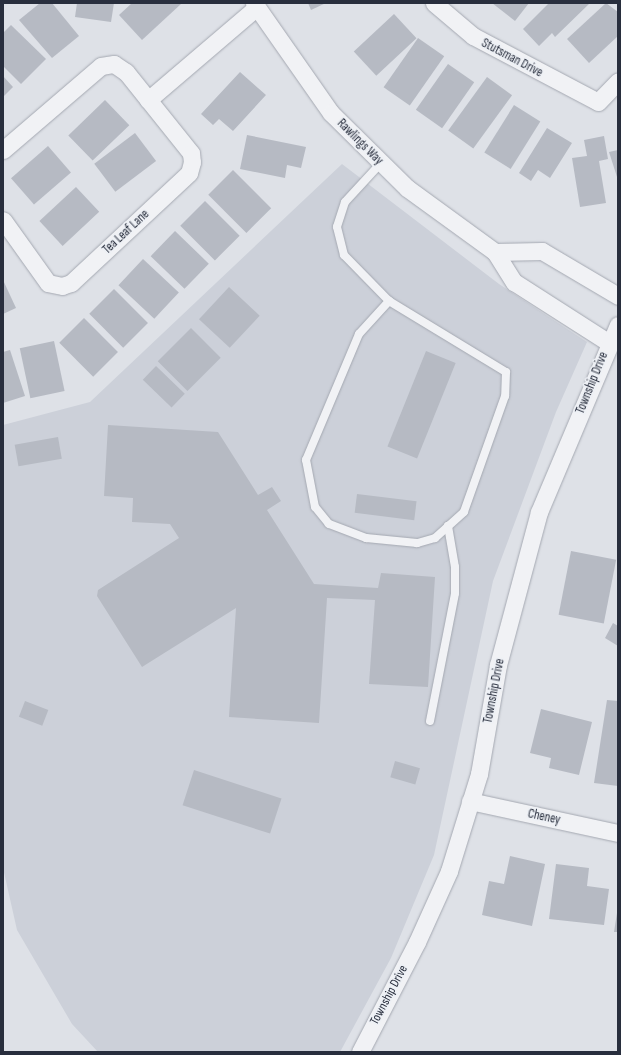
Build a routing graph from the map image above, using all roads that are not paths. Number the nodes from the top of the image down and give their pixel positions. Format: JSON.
{"nodes":[{"id":1,"x":434,"y":3,"type":"edge"},
{"id":2,"x":255,"y":5,"type":"edge"},
{"id":3,"x":618,"y":81,"type":"edge"},
{"id":4,"x":148,"y":100,"type":"junction"},
{"id":5,"x":3,"y":150,"type":"edge"},
{"id":6,"x":381,"y":163,"type":"junction"},
{"id":7,"x":3,"y":220,"type":"edge"},
{"id":8,"x":495,"y":252,"type":"junction"},
{"id":9,"x":618,"y":296,"type":"edge"},
{"id":10,"x":389,"y":301,"type":"junction"},
{"id":11,"x":618,"y":325,"type":"edge"},
{"id":12,"x":608,"y":342,"type":"junction"},
{"id":13,"x":448,"y":526,"type":"junction"},
{"id":14,"x":430,"y":721,"type":"dead end"},
{"id":15,"x":470,"y":802,"type":"junction"},
{"id":16,"x":618,"y":833,"type":"edge"},
{"id":17,"x":360,"y":1052,"type":"edge"}],
"edges":[{"from":1,"to":3,"type":"street","name":"Stutsman Drive"},
{"from":2,"to":4,"type":"street"},
{"from":2,"to":6,"type":"street","name":"Rawlings Way"},
{"from":4,"to":5,"type":"street","name":"Tea Leaf Lane"},
{"from":4,"to":7,"type":"street","name":"Tea Leaf Lane"},
{"from":6,"to":8,"type":"street","name":"Rawlings Way"},
{"from":6,"to":10,"type":"lane"},
{"from":8,"to":9,"type":"street"},
{"from":8,"to":12,"type":"street","name":"Rawlings Way"},
{"from":10,"to":13,"type":"lane"},
{"from":10,"to":13,"type":"lane"},
{"from":11,"to":12,"type":"street","name":"Township Drive"},
{"from":12,"to":15,"type":"street","name":"Township Drive"},
{"from":13,"to":14,"type":"lane"},
{"from":15,"to":16,"type":"street","name":"Cheney"},
{"from":15,"to":17,"type":"street","name":"Township Drive"}]}
